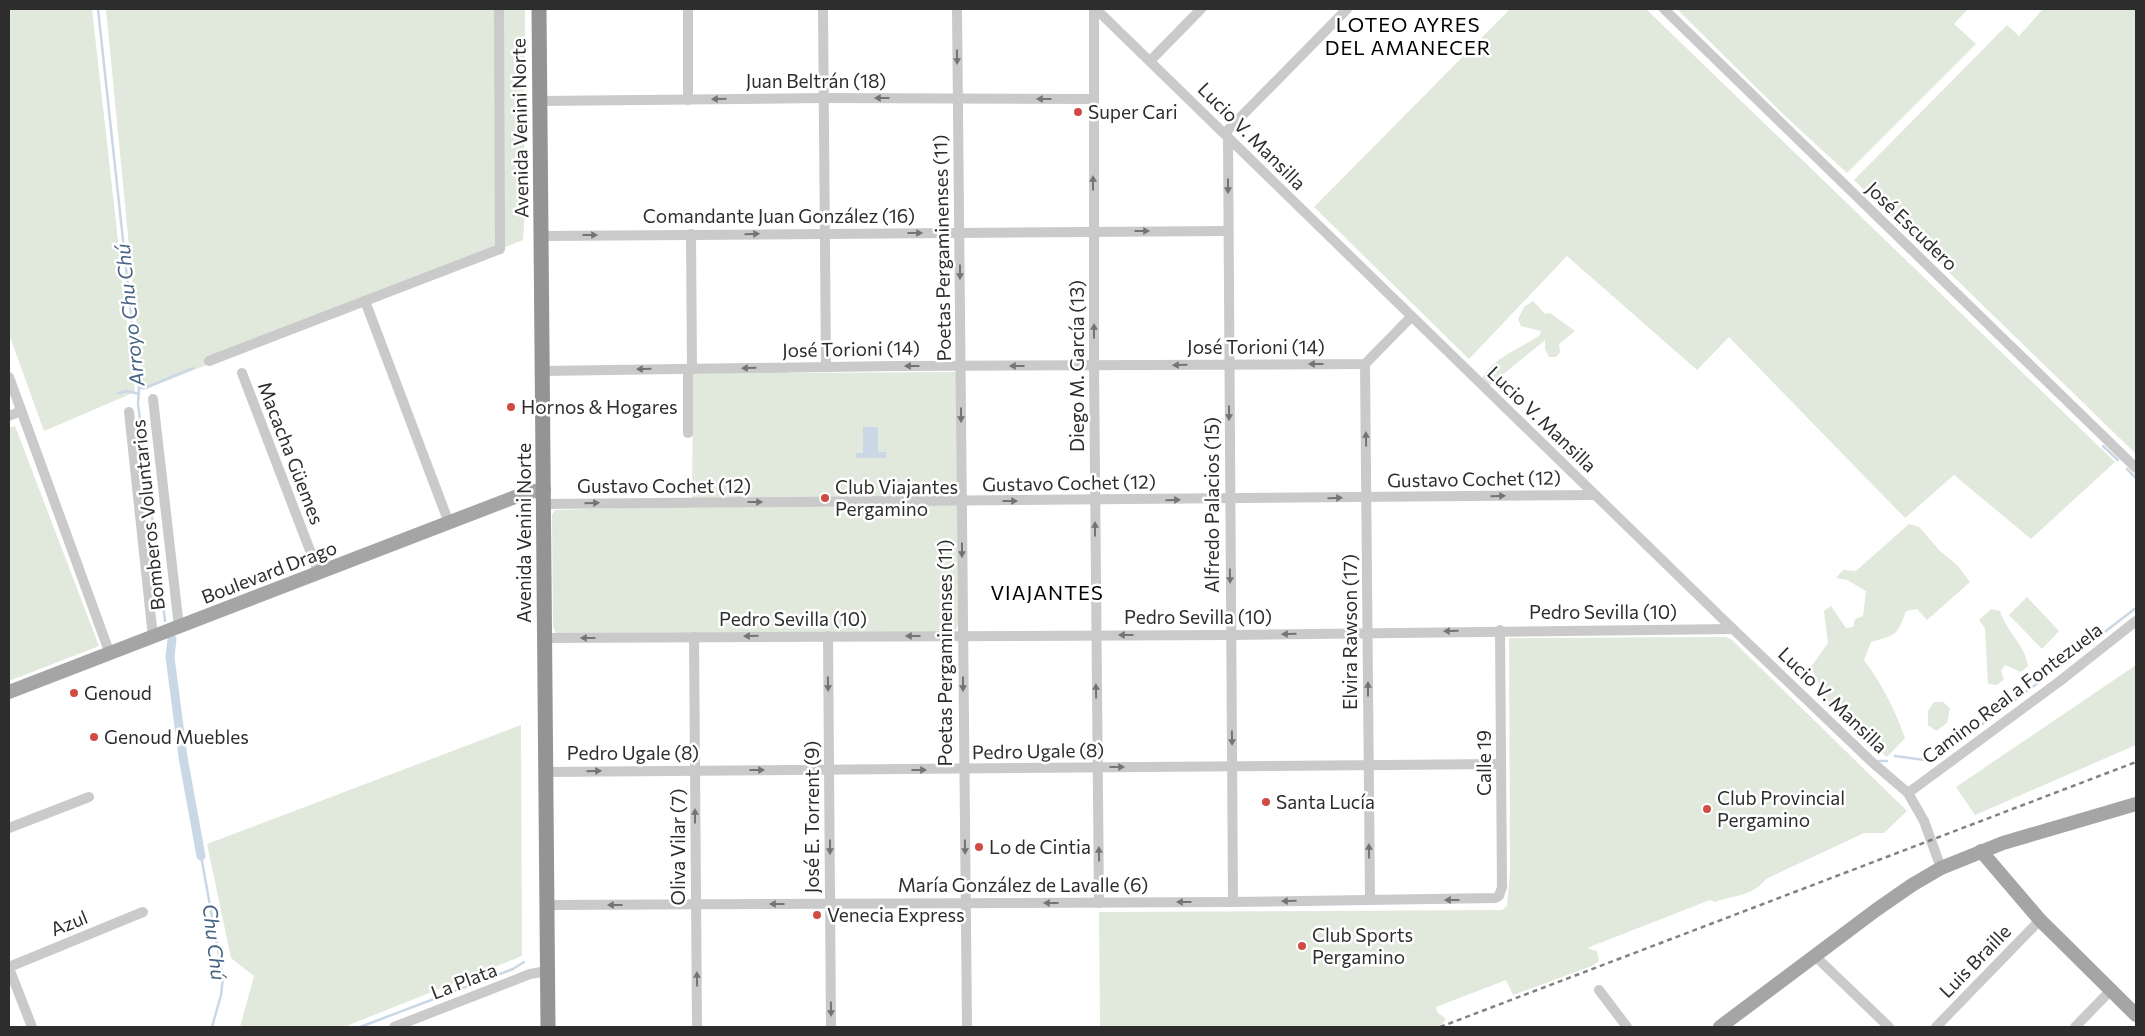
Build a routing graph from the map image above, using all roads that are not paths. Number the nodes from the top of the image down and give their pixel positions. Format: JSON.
{"nodes":[{"id":1,"x":499,"y":9,"type":"edge"},
{"id":2,"x":539,"y":9,"type":"edge"},
{"id":3,"x":688,"y":9,"type":"edge"},
{"id":4,"x":824,"y":9,"type":"edge"},
{"id":5,"x":957,"y":9,"type":"edge"},
{"id":6,"x":1095,"y":9,"type":"edge"},
{"id":7,"x":1201,"y":9,"type":"edge"},
{"id":8,"x":1346,"y":9,"type":"edge"},
{"id":9,"x":1664,"y":9,"type":"edge"},
{"id":10,"x":1150,"y":61,"type":"junction"},
{"id":11,"x":824,"y":98,"type":"junction"},
{"id":12,"x":958,"y":99,"type":"junction"},
{"id":13,"x":1093,"y":99,"type":"junction"},
{"id":14,"x":688,"y":100,"type":"junction"},
{"id":15,"x":540,"y":101,"type":"junction"},
{"id":16,"x":1227,"y":135,"type":"junction"},
{"id":17,"x":1228,"y":231,"type":"junction"},
{"id":18,"x":959,"y":232,"type":"junction"},
{"id":19,"x":1094,"y":232,"type":"junction"},
{"id":20,"x":825,"y":233,"type":"junction"},
{"id":21,"x":691,"y":234,"type":"junction"},
{"id":22,"x":541,"y":236,"type":"junction"},
{"id":23,"x":364,"y":301,"type":"junction"},
{"id":24,"x":1411,"y":317,"type":"junction"},
{"id":25,"x":209,"y":361,"type":"dead end"},
{"id":26,"x":1229,"y":364,"type":"junction"},
{"id":27,"x":1365,"y":364,"type":"junction"},
{"id":28,"x":960,"y":366,"type":"junction"},
{"id":29,"x":1094,"y":366,"type":"junction"},
{"id":30,"x":826,"y":367,"type":"junction"},
{"id":31,"x":690,"y":369,"type":"junction"},
{"id":32,"x":542,"y":371,"type":"junction"},
{"id":33,"x":242,"y":373,"type":"dead end"},
{"id":34,"x":9,"y":377,"type":"edge"},
{"id":35,"x":153,"y":399,"type":"dead end"},
{"id":36,"x":21,"y":411,"type":"junction"},
{"id":37,"x":129,"y":412,"type":"dead end"},
{"id":38,"x":9,"y":416,"type":"edge"},
{"id":39,"x":688,"y":433,"type":"dead end"},
{"id":40,"x":2136,"y":468,"type":"edge"},
{"id":41,"x":1595,"y":495,"type":"junction"},
{"id":42,"x":544,"y":497,"type":"junction"},
{"id":43,"x":1367,"y":498,"type":"junction"},
{"id":44,"x":1229,"y":499,"type":"junction"},
{"id":45,"x":1095,"y":500,"type":"junction"},
{"id":46,"x":961,"y":502,"type":"junction"},
{"id":47,"x":449,"y":523,"type":"junction"},
{"id":48,"x":319,"y":574,"type":"junction"},
{"id":49,"x":2136,"y":621,"type":"edge"},
{"id":50,"x":177,"y":628,"type":"junction"},
{"id":51,"x":1732,"y":629,"type":"junction"},
{"id":52,"x":1500,"y":630,"type":"junction"},
{"id":53,"x":1367,"y":632,"type":"junction"},
{"id":54,"x":156,"y":635,"type":"junction"},
{"id":55,"x":1096,"y":635,"type":"junction"},
{"id":56,"x":1231,"y":635,"type":"junction"},
{"id":57,"x":828,"y":636,"type":"junction"},
{"id":58,"x":962,"y":636,"type":"junction"},
{"id":59,"x":694,"y":637,"type":"junction"},
{"id":60,"x":545,"y":638,"type":"junction"},
{"id":61,"x":110,"y":654,"type":"junction"},
{"id":62,"x":9,"y":692,"type":"edge"},
{"id":63,"x":1502,"y":764,"type":"junction"},
{"id":64,"x":1368,"y":765,"type":"junction"},
{"id":65,"x":1232,"y":767,"type":"junction"},
{"id":66,"x":1097,"y":768,"type":"junction"},
{"id":67,"x":695,"y":770,"type":"junction"},
{"id":68,"x":829,"y":770,"type":"junction"},
{"id":69,"x":963,"y":770,"type":"junction"},
{"id":70,"x":546,"y":772,"type":"junction"},
{"id":71,"x":1908,"y":793,"type":"junction"},
{"id":72,"x":89,"y":797,"type":"dead end"},
{"id":73,"x":2136,"y":804,"type":"edge"},
{"id":74,"x":9,"y":828,"type":"edge"},
{"id":75,"x":1981,"y":851,"type":"junction"},
{"id":76,"x":1941,"y":868,"type":"junction"},
{"id":77,"x":1499,"y":896,"type":"joint"},
{"id":78,"x":1370,"y":900,"type":"junction"},
{"id":79,"x":1233,"y":902,"type":"junction"},
{"id":80,"x":966,"y":903,"type":"junction"},
{"id":81,"x":1100,"y":903,"type":"junction"},
{"id":82,"x":830,"y":904,"type":"junction"},
{"id":83,"x":547,"y":905,"type":"junction"},
{"id":84,"x":696,"y":905,"type":"junction"},
{"id":85,"x":143,"y":912,"type":"dead end"},
{"id":86,"x":2040,"y":920,"type":"junction"},
{"id":87,"x":1815,"y":956,"type":"junction"},
{"id":88,"x":9,"y":967,"type":"edge"},
{"id":89,"x":547,"y":971,"type":"junction"},
{"id":90,"x":1599,"y":990,"type":"dead end"},
{"id":91,"x":2111,"y":990,"type":"junction"},
{"id":92,"x":2136,"y":1015,"type":"edge"},
{"id":93,"x":32,"y":1027,"type":"edge"},
{"id":94,"x":394,"y":1027,"type":"edge"},
{"id":95,"x":548,"y":1027,"type":"edge"},
{"id":96,"x":697,"y":1027,"type":"edge"},
{"id":97,"x":831,"y":1027,"type":"edge"},
{"id":98,"x":967,"y":1027,"type":"edge"},
{"id":99,"x":1628,"y":1027,"type":"edge"},
{"id":100,"x":1720,"y":1027,"type":"edge"},
{"id":101,"x":1889,"y":1027,"type":"edge"},
{"id":102,"x":1936,"y":1027,"type":"edge"},
{"id":103,"x":2075,"y":1027,"type":"edge"}],
"edges":[{"from":1,"to":23,"type":"street"},
{"from":2,"to":15,"type":"highway","name":"Avenida Venini Norte"},
{"from":3,"to":14,"type":"street"},
{"from":4,"to":11,"type":"street"},
{"from":5,"to":12,"type":"street","name":"Poetas Pergaminenses (11)","one_way":true},
{"from":6,"to":10,"type":"street","name":"Lucio V. Mansilla"},
{"from":6,"to":13,"type":"street","name":"Diego M. García (13)"},
{"from":7,"to":10,"type":"street"},
{"from":8,"to":16,"type":"street"},
{"from":9,"to":40,"type":"street","name":"José Escudero"},
{"from":10,"to":16,"type":"street","name":"Lucio V. Mansilla"},
{"from":12,"to":11,"type":"street","name":"Juan Beltrán (18)","one_way":true},
{"from":11,"to":14,"type":"street","name":"Juan Beltrán (18)","one_way":true},
{"from":11,"to":20,"type":"street"},
{"from":13,"to":12,"type":"street","name":"Juan Beltrán (18)","one_way":true},
{"from":12,"to":18,"type":"street","name":"Poetas Pergaminenses (11)"},
{"from":19,"to":13,"type":"street","name":"Diego M. García (13)","one_way":true},
{"from":14,"to":15,"type":"street","name":"Juan Beltrán (18)"},
{"from":15,"to":22,"type":"highway","name":"Avenida Venini Norte"},
{"from":16,"to":17,"type":"street","name":"Alfredo Palacios (15)","one_way":true},
{"from":16,"to":24,"type":"street","name":"Lucio V. Mansilla"},
{"from":19,"to":17,"type":"street","name":"Comandante Juan González (16)","one_way":true},
{"from":17,"to":26,"type":"street","name":"Alfredo Palacios (15)"},
{"from":18,"to":19,"type":"street","name":"Comandante Juan González (16)"},
{"from":20,"to":18,"type":"street","name":"Comandante Juan González (16)","one_way":true},
{"from":18,"to":28,"type":"street","name":"Poetas Pergaminenses (11)","one_way":true},
{"from":29,"to":19,"type":"street","name":"Diego M. García (13)","one_way":true},
{"from":21,"to":20,"type":"street","name":"Comandante Juan González (16)","one_way":true},
{"from":20,"to":30,"type":"street"},
{"from":22,"to":21,"type":"street","name":"Comandante Juan González (16)","one_way":true},
{"from":21,"to":31,"type":"street"},
{"from":22,"to":32,"type":"highway","name":"Avenida Venini Norte"},
{"from":23,"to":25,"type":"street"},
{"from":23,"to":47,"type":"street"},
{"from":24,"to":27,"type":"street"},
{"from":24,"to":41,"type":"street","name":"Lucio V. Mansilla"},
{"from":27,"to":26,"type":"street","name":"José Torioni (14)","one_way":true},
{"from":26,"to":29,"type":"street","name":"José Torioni (14)","one_way":true},
{"from":26,"to":44,"type":"street","name":"Alfredo Palacios (15)","one_way":true},
{"from":43,"to":27,"type":"street","name":"Elvira Rawson (17)","one_way":true},
{"from":29,"to":28,"type":"street","name":"José Torioni (14)","one_way":true},
{"from":28,"to":30,"type":"street","name":"José Torioni (14)","one_way":true},
{"from":28,"to":46,"type":"street","name":"Poetas Pergaminenses (11)","one_way":true},
{"from":29,"to":45,"type":"street","name":"Diego M. García (13)"},
{"from":30,"to":31,"type":"street","name":"José Torioni (14)","one_way":true},
{"from":31,"to":32,"type":"street","name":"José Torioni (14)","one_way":true},
{"from":31,"to":39,"type":"street"},
{"from":32,"to":42,"type":"highway","name":"Avenida Venini Norte"},
{"from":33,"to":48,"type":"street","name":"Macacha Güemes"},
{"from":34,"to":36,"type":"street"},
{"from":35,"to":50,"type":"street","name":"Bomberos Voluntarios"},
{"from":36,"to":38,"type":"street"},
{"from":36,"to":61,"type":"street"},
{"from":37,"to":54,"type":"street","name":"Bomberos Voluntarios"},
{"from":43,"to":41,"type":"street","name":"Gustavo Cochet (12)","one_way":true},
{"from":41,"to":51,"type":"street","name":"Lucio V. Mansilla"},
{"from":42,"to":46,"type":"street","name":"Gustavo Cochet (12)","one_way":true},
{"from":42,"to":47,"type":"main road","name":"Boulevard Drago"},
{"from":42,"to":60,"type":"highway","name":"Avenida Venini Norte"},
{"from":44,"to":43,"type":"street","name":"Gustavo Cochet (12)","one_way":true},
{"from":43,"to":53,"type":"street","name":"Elvira Rawson (17)"},
{"from":45,"to":44,"type":"street","name":"Gustavo Cochet (12)","one_way":true},
{"from":44,"to":56,"type":"street","name":"Alfredo Palacios (15)","one_way":true},
{"from":46,"to":45,"type":"street","name":"Gustavo Cochet (12)","one_way":true},
{"from":55,"to":45,"type":"street","name":"Diego M. García (13)","one_way":true},
{"from":46,"to":58,"type":"street","name":"Poetas Pergaminenses (11)","one_way":true},
{"from":47,"to":48,"type":"main road","name":"Boulevard Drago"},
{"from":48,"to":50,"type":"main road","name":"Boulevard Drago"},
{"from":49,"to":71,"type":"street","name":"Camino Real a Fontezuela"},
{"from":50,"to":54,"type":"main road","name":"Boulevard Drago"},
{"from":51,"to":52,"type":"street","name":"Pedro Sevilla (10)"},
{"from":51,"to":71,"type":"street","name":"Lucio V. Mansilla"},
{"from":52,"to":53,"type":"street","name":"Pedro Sevilla (10)","one_way":true},
{"from":52,"to":63,"type":"street","name":"Calle 19"},
{"from":53,"to":56,"type":"street","name":"Pedro Sevilla (10)","one_way":true},
{"from":64,"to":53,"type":"street","name":"Elvira Rawson (17)","one_way":true},
{"from":54,"to":61,"type":"main road","name":"Boulevard Drago"},
{"from":56,"to":55,"type":"street","name":"Pedro Sevilla (10)","one_way":true},
{"from":55,"to":58,"type":"street","name":"Pedro Sevilla (10)"},
{"from":66,"to":55,"type":"street","name":"Diego M. García (13)","one_way":true},
{"from":56,"to":65,"type":"street","name":"Alfredo Palacios (15)","one_way":true},
{"from":58,"to":57,"type":"street","name":"Pedro Sevilla (10)","one_way":true},
{"from":57,"to":59,"type":"street","name":"Pedro Sevilla (10)","one_way":true},
{"from":57,"to":68,"type":"street","name":"José E. Torrent (9)","one_way":true},
{"from":58,"to":69,"type":"street","name":"Poetas Pergaminenses (11)","one_way":true},
{"from":59,"to":60,"type":"street","name":"Pedro Sevilla (10)","one_way":true},
{"from":59,"to":67,"type":"street","name":"Oliva Vilar (7)"},
{"from":60,"to":70,"type":"highway","name":"Avenida Venini Norte"},
{"from":61,"to":62,"type":"main road","name":"Boulevard Drago"},
{"from":63,"to":64,"type":"street","name":"Pedro Ugale (8)"},
{"from":63,"to":77,"type":"street","name":"Calle 19"},
{"from":64,"to":65,"type":"street","name":"Pedro Ugale (8)"},
{"from":78,"to":64,"type":"street","name":"Elvira Rawson (17)","one_way":true},
{"from":66,"to":65,"type":"street","name":"Pedro Ugale (8)","one_way":true},
{"from":65,"to":79,"type":"street","name":"Alfredo Palacios (15)"},
{"from":66,"to":69,"type":"street","name":"Pedro Ugale (8)"},
{"from":81,"to":66,"type":"street","name":"Diego M. García (13)","one_way":true},
{"from":67,"to":68,"type":"street","name":"Pedro Ugale (8)","one_way":true},
{"from":70,"to":67,"type":"street","name":"Pedro Ugale (8)","one_way":true},
{"from":84,"to":67,"type":"street","name":"Oliva Vilar (7)","one_way":true},
{"from":68,"to":69,"type":"street","name":"Pedro Ugale (8)","one_way":true},
{"from":68,"to":82,"type":"street","name":"José E. Torrent (9)","one_way":true},
{"from":69,"to":80,"type":"street","name":"Poetas Pergaminenses (11)","one_way":true},
{"from":70,"to":83,"type":"highway","name":"Avenida Venini Norte"},
{"from":71,"to":76,"type":"street","name":"Lucio V. Mansilla"},
{"from":72,"to":74,"type":"street"},
{"from":73,"to":75,"type":"main road"},
{"from":75,"to":76,"type":"main road"},
{"from":75,"to":86,"type":"main road"},
{"from":76,"to":87,"type":"main road"},
{"from":77,"to":78,"type":"street","name":"María González de Lavalle (6)","one_way":true},
{"from":78,"to":79,"type":"street","name":"María González de Lavalle (6)","one_way":true},
{"from":79,"to":81,"type":"street","name":"María González de Lavalle (6)","one_way":true},
{"from":81,"to":80,"type":"street","name":"María González de Lavalle (6)","one_way":true},
{"from":80,"to":82,"type":"street","name":"María González de Lavalle (6)"},
{"from":80,"to":98,"type":"street","name":"Poetas Pergaminenses (11)"},
{"from":82,"to":84,"type":"street","name":"María González de Lavalle (6)","one_way":true},
{"from":82,"to":97,"type":"street","name":"José E. Torrent (9)","one_way":true},
{"from":84,"to":83,"type":"street","name":"María González de Lavalle (6)","one_way":true},
{"from":83,"to":89,"type":"highway","name":"Avenida Venini Norte"},
{"from":96,"to":84,"type":"street","name":"Oliva Vilar (7)","one_way":true},
{"from":85,"to":88,"type":"street","name":"Azul"},
{"from":86,"to":91,"type":"main road"},
{"from":86,"to":102,"type":"street","name":"Luis Braille"},
{"from":87,"to":100,"type":"main road"},
{"from":87,"to":101,"type":"street"},
{"from":88,"to":93,"type":"street"},
{"from":89,"to":94,"type":"street","name":"La Plata"},
{"from":89,"to":95,"type":"highway","name":"Avenida Venini Norte"},
{"from":90,"to":99,"type":"street"},
{"from":91,"to":92,"type":"main road"},
{"from":91,"to":103,"type":"street"}]}
